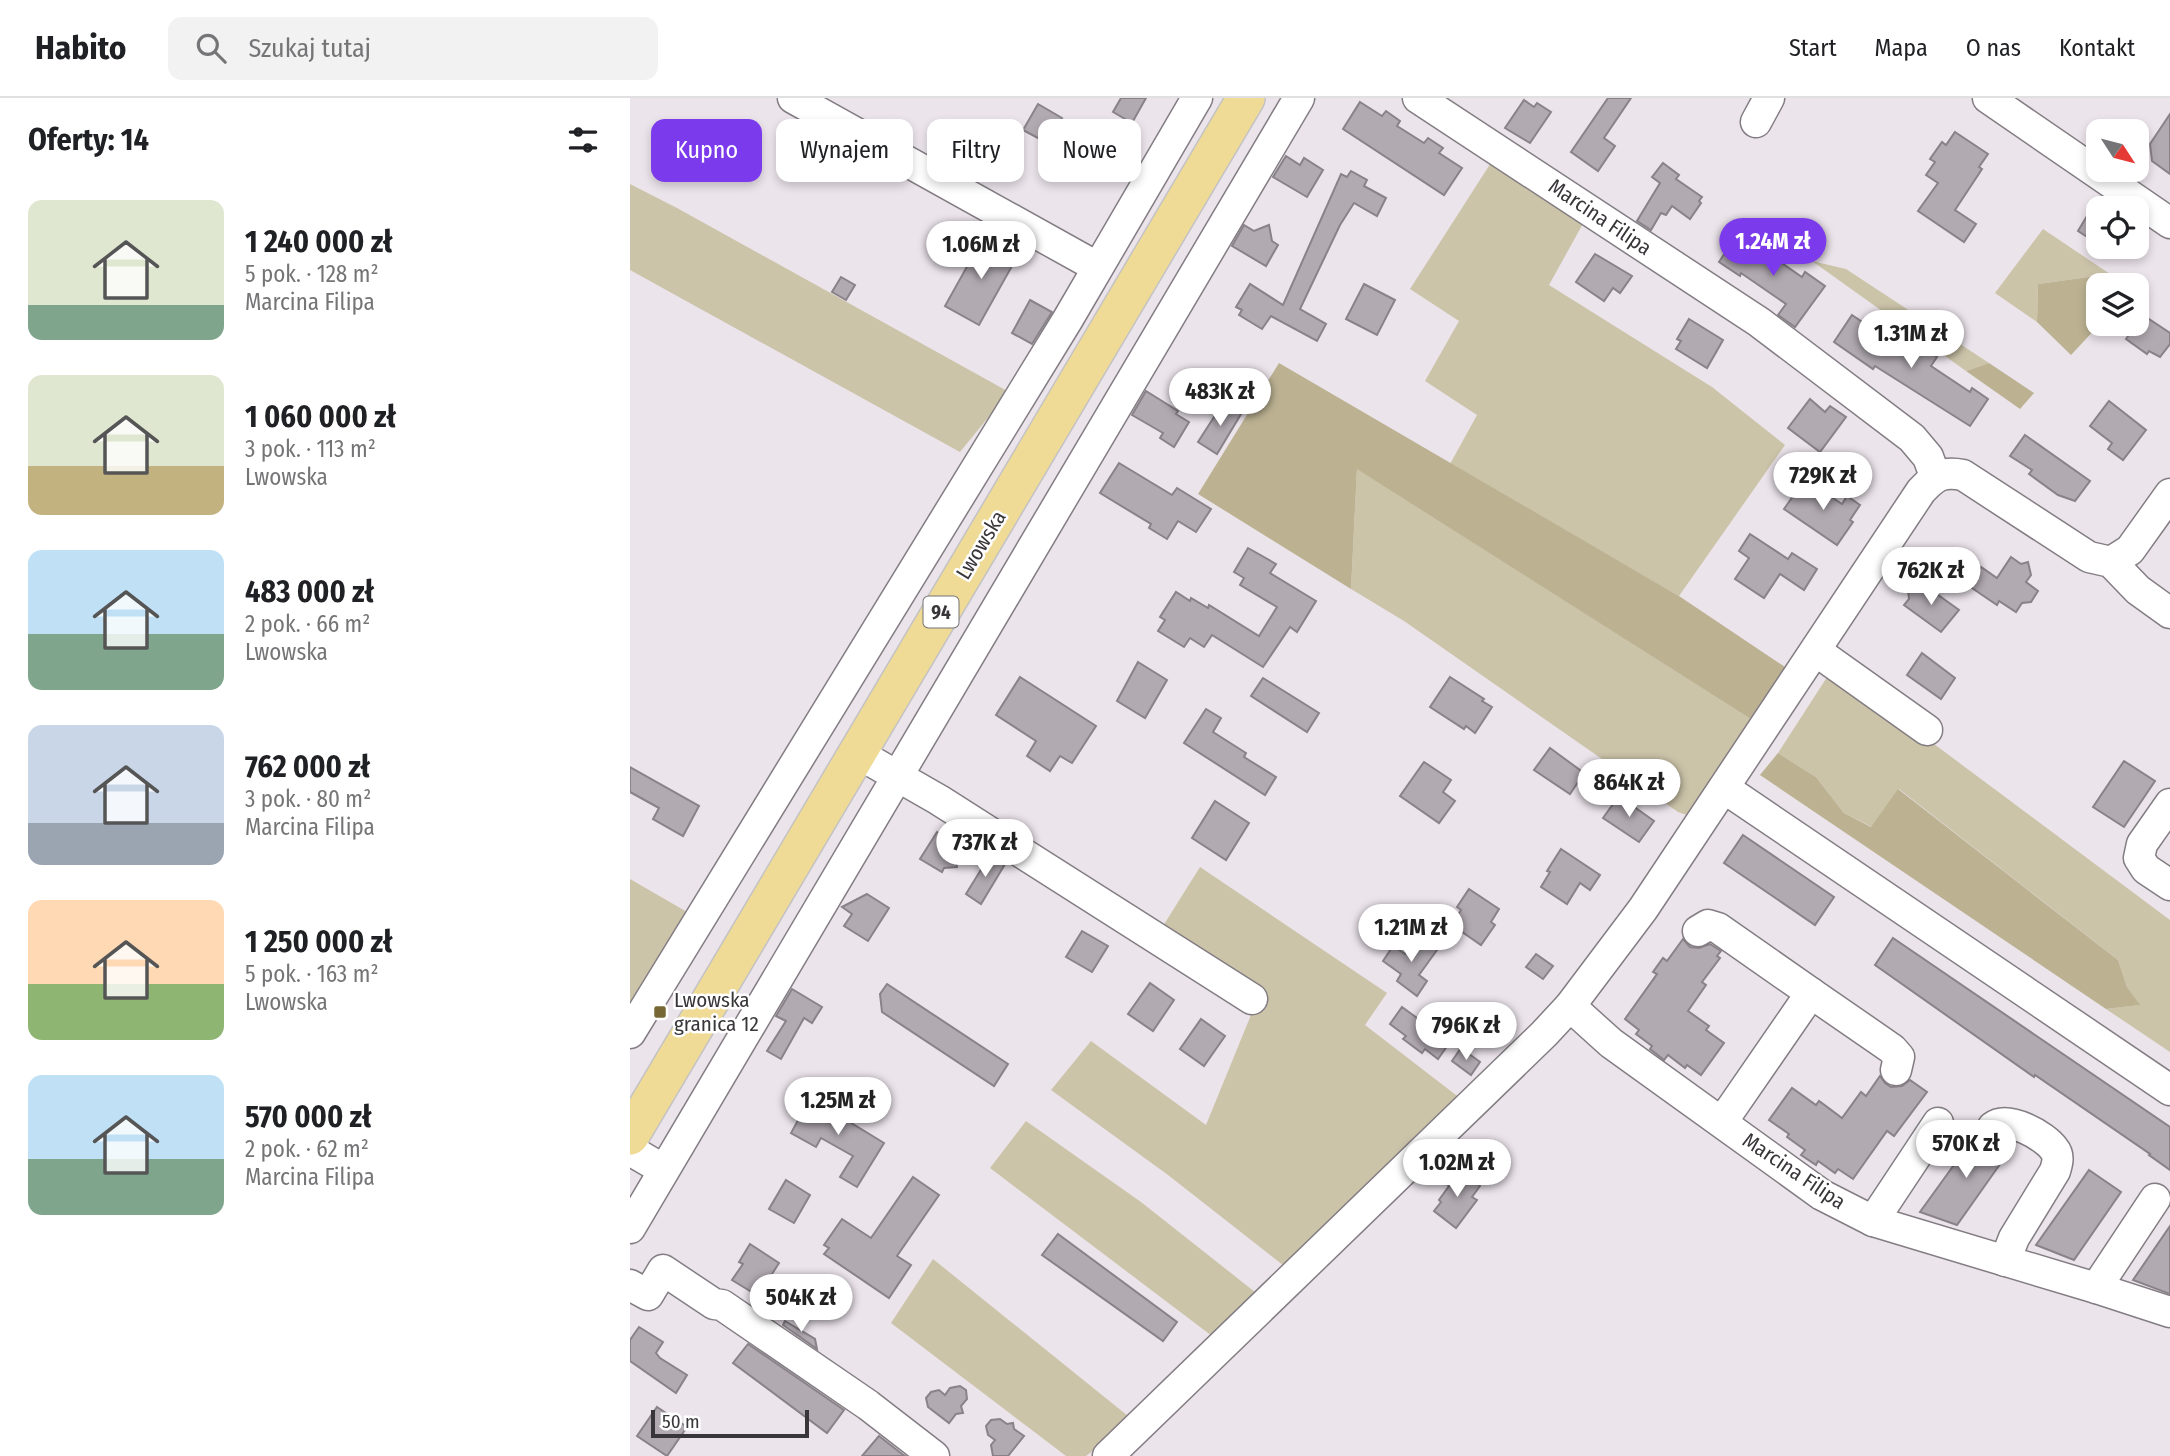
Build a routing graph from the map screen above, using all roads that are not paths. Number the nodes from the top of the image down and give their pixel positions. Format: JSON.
{"nodes":[{"id":1,"x":793,"y":98,"type":"edge"},
{"id":2,"x":1197,"y":98,"type":"edge"},
{"id":3,"x":1246,"y":98,"type":"edge"},
{"id":4,"x":1418,"y":98,"type":"edge"},
{"id":5,"x":1988,"y":98,"type":"edge"},
{"id":6,"x":1292,"y":109,"type":"edge"},
{"id":7,"x":1204,"y":167,"type":"junction"},
{"id":8,"x":1244,"y":190,"type":"junction"},
{"id":9,"x":2170,"y":223,"type":"edge"},
{"id":10,"x":1150,"y":258,"type":"junction"},
{"id":11,"x":1097,"y":267,"type":"junction"},
{"id":12,"x":1190,"y":282,"type":"junction"},
{"id":13,"x":1079,"y":299,"type":"junction"},
{"id":14,"x":1110,"y":327,"type":"junction"},
{"id":15,"x":1145,"y":358,"type":"junction"},
{"id":16,"x":1026,"y":469,"type":"junction"},
{"id":17,"x":1935,"y":476,"type":"junction"},
{"id":18,"x":1065,"y":492,"type":"junction"},
{"id":19,"x":2170,"y":494,"type":"edge"},
{"id":20,"x":984,"y":540,"type":"junction"},
{"id":21,"x":2111,"y":562,"type":"junction"},
{"id":22,"x":1024,"y":563,"type":"junction"},
{"id":23,"x":2170,"y":613,"type":"edge"},
{"id":24,"x":1816,"y":651,"type":"junction"},
{"id":25,"x":898,"y":684,"type":"junction"},
{"id":26,"x":937,"y":706,"type":"junction"},
{"id":27,"x":1927,"y":730,"type":"dead end"},
{"id":28,"x":857,"y":753,"type":"junction"},
{"id":29,"x":897,"y":775,"type":"junction"},
{"id":30,"x":1724,"y":788,"type":"junction"},
{"id":31,"x":2170,"y":804,"type":"edge"},
{"id":32,"x":2170,"y":885,"type":"edge"},
{"id":33,"x":770,"y":900,"type":"junction"},
{"id":34,"x":809,"y":923,"type":"junction"},
{"id":35,"x":1698,"y":931,"type":"dead end"},
{"id":36,"x":746,"y":941,"type":"junction"},
{"id":37,"x":785,"y":964,"type":"junction"},
{"id":38,"x":716,"y":991,"type":"junction"},
{"id":39,"x":1811,"y":993,"type":"junction"},
{"id":40,"x":1252,"y":999,"type":"dead end"},
{"id":41,"x":1570,"y":1006,"type":"junction"},
{"id":42,"x":755,"y":1015,"type":"junction"},
{"id":43,"x":630,"y":1033,"type":"edge"},
{"id":44,"x":1896,"y":1070,"type":"dead end"},
{"id":45,"x":666,"y":1076,"type":"junction"},
{"id":46,"x":2170,"y":1090,"type":"edge"},
{"id":47,"x":705,"y":1098,"type":"junction"},
{"id":48,"x":1722,"y":1122,"type":"junction"},
{"id":49,"x":1938,"y":1123,"type":"dead end"},
{"id":50,"x":1993,"y":1127,"type":"dead end"},
{"id":51,"x":630,"y":1136,"type":"edge"},
{"id":52,"x":630,"y":1150,"type":"edge"},
{"id":53,"x":664,"y":1170,"type":"junction"},
{"id":54,"x":2155,"y":1199,"type":"dead end"},
{"id":55,"x":1873,"y":1221,"type":"junction"},
{"id":56,"x":630,"y":1228,"type":"edge"},
{"id":57,"x":2005,"y":1261,"type":"junction"},
{"id":58,"x":630,"y":1285,"type":"edge"},
{"id":59,"x":2096,"y":1288,"type":"junction"},
{"id":60,"x":2170,"y":1312,"type":"edge"},
{"id":61,"x":934,"y":1456,"type":"edge"},
{"id":62,"x":1108,"y":1456,"type":"edge"}],
"edges":[{"from":1,"to":11,"type":"street"},
{"from":2,"to":11,"type":"street"},
{"from":3,"to":6,"type":"street"},
{"from":3,"to":7,"type":"main road","name":"Lwowska","number":"94"},
{"from":4,"to":17,"type":"street","name":"Marcina Filipa"},
{"from":5,"to":9,"type":"street"},
{"from":6,"to":8,"type":"street"},
{"from":7,"to":8,"type":"street"},
{"from":7,"to":10,"type":"main road","name":"Lwowska","number":"94"},
{"from":8,"to":12,"type":"street"},
{"from":10,"to":12,"type":"street"},
{"from":10,"to":14,"type":"main road","name":"Lwowska","number":"94"},
{"from":11,"to":13,"type":"street"},
{"from":12,"to":15,"type":"street"},
{"from":13,"to":14,"type":"street"},
{"from":13,"to":43,"type":"street"},
{"from":14,"to":15,"type":"street"},
{"from":14,"to":16,"type":"main road","name":"Lwowska","number":"94"},
{"from":15,"to":18,"type":"street"},
{"from":16,"to":18,"type":"street"},
{"from":16,"to":20,"type":"main road","name":"Lwowska","number":"94"},
{"from":17,"to":21,"type":"street"},
{"from":17,"to":24,"type":"street"},
{"from":18,"to":22,"type":"street"},
{"from":19,"to":21,"type":"street"},
{"from":20,"to":22,"type":"street"},
{"from":20,"to":25,"type":"main road","name":"Lwowska","number":"94"},
{"from":21,"to":23,"type":"street"},
{"from":22,"to":26,"type":"street"},
{"from":24,"to":27,"type":"street"},
{"from":24,"to":30,"type":"street"},
{"from":25,"to":26,"type":"street"},
{"from":25,"to":28,"type":"main road","name":"Lwowska","number":"94"},
{"from":26,"to":29,"type":"street"},
{"from":28,"to":29,"type":"street"},
{"from":28,"to":33,"type":"main road","name":"Lwowska","number":"94"},
{"from":29,"to":34,"type":"street"},
{"from":29,"to":40,"type":"street"},
{"from":30,"to":41,"type":"street"},
{"from":30,"to":46,"type":"street"},
{"from":31,"to":32,"type":"street"},
{"from":33,"to":34,"type":"street"},
{"from":33,"to":36,"type":"main road","name":"Lwowska","number":"94"},
{"from":34,"to":37,"type":"street"},
{"from":35,"to":39,"type":"street"},
{"from":36,"to":37,"type":"street"},
{"from":36,"to":38,"type":"main road","name":"Lwowska","number":"94"},
{"from":37,"to":42,"type":"street"},
{"from":38,"to":42,"type":"street"},
{"from":38,"to":45,"type":"main road","name":"Lwowska","number":"94"},
{"from":39,"to":44,"type":"street"},
{"from":39,"to":48,"type":"street"},
{"from":41,"to":48,"type":"street","name":"Marcina Filipa"},
{"from":41,"to":62,"type":"street"},
{"from":42,"to":47,"type":"street"},
{"from":45,"to":47,"type":"street"},
{"from":45,"to":51,"type":"main road","name":"Lwowska","number":"94"},
{"from":47,"to":53,"type":"street"},
{"from":48,"to":55,"type":"street","name":"Marcina Filipa"},
{"from":49,"to":55,"type":"street"},
{"from":50,"to":57,"type":"street"},
{"from":52,"to":53,"type":"street"},
{"from":53,"to":56,"type":"street"},
{"from":54,"to":59,"type":"street"},
{"from":55,"to":57,"type":"street","name":"Marcina Filipa"},
{"from":57,"to":59,"type":"street","name":"Marcina Filipa"},
{"from":58,"to":61,"type":"street"},
{"from":59,"to":60,"type":"street","name":"Marcina Filipa"}]}
